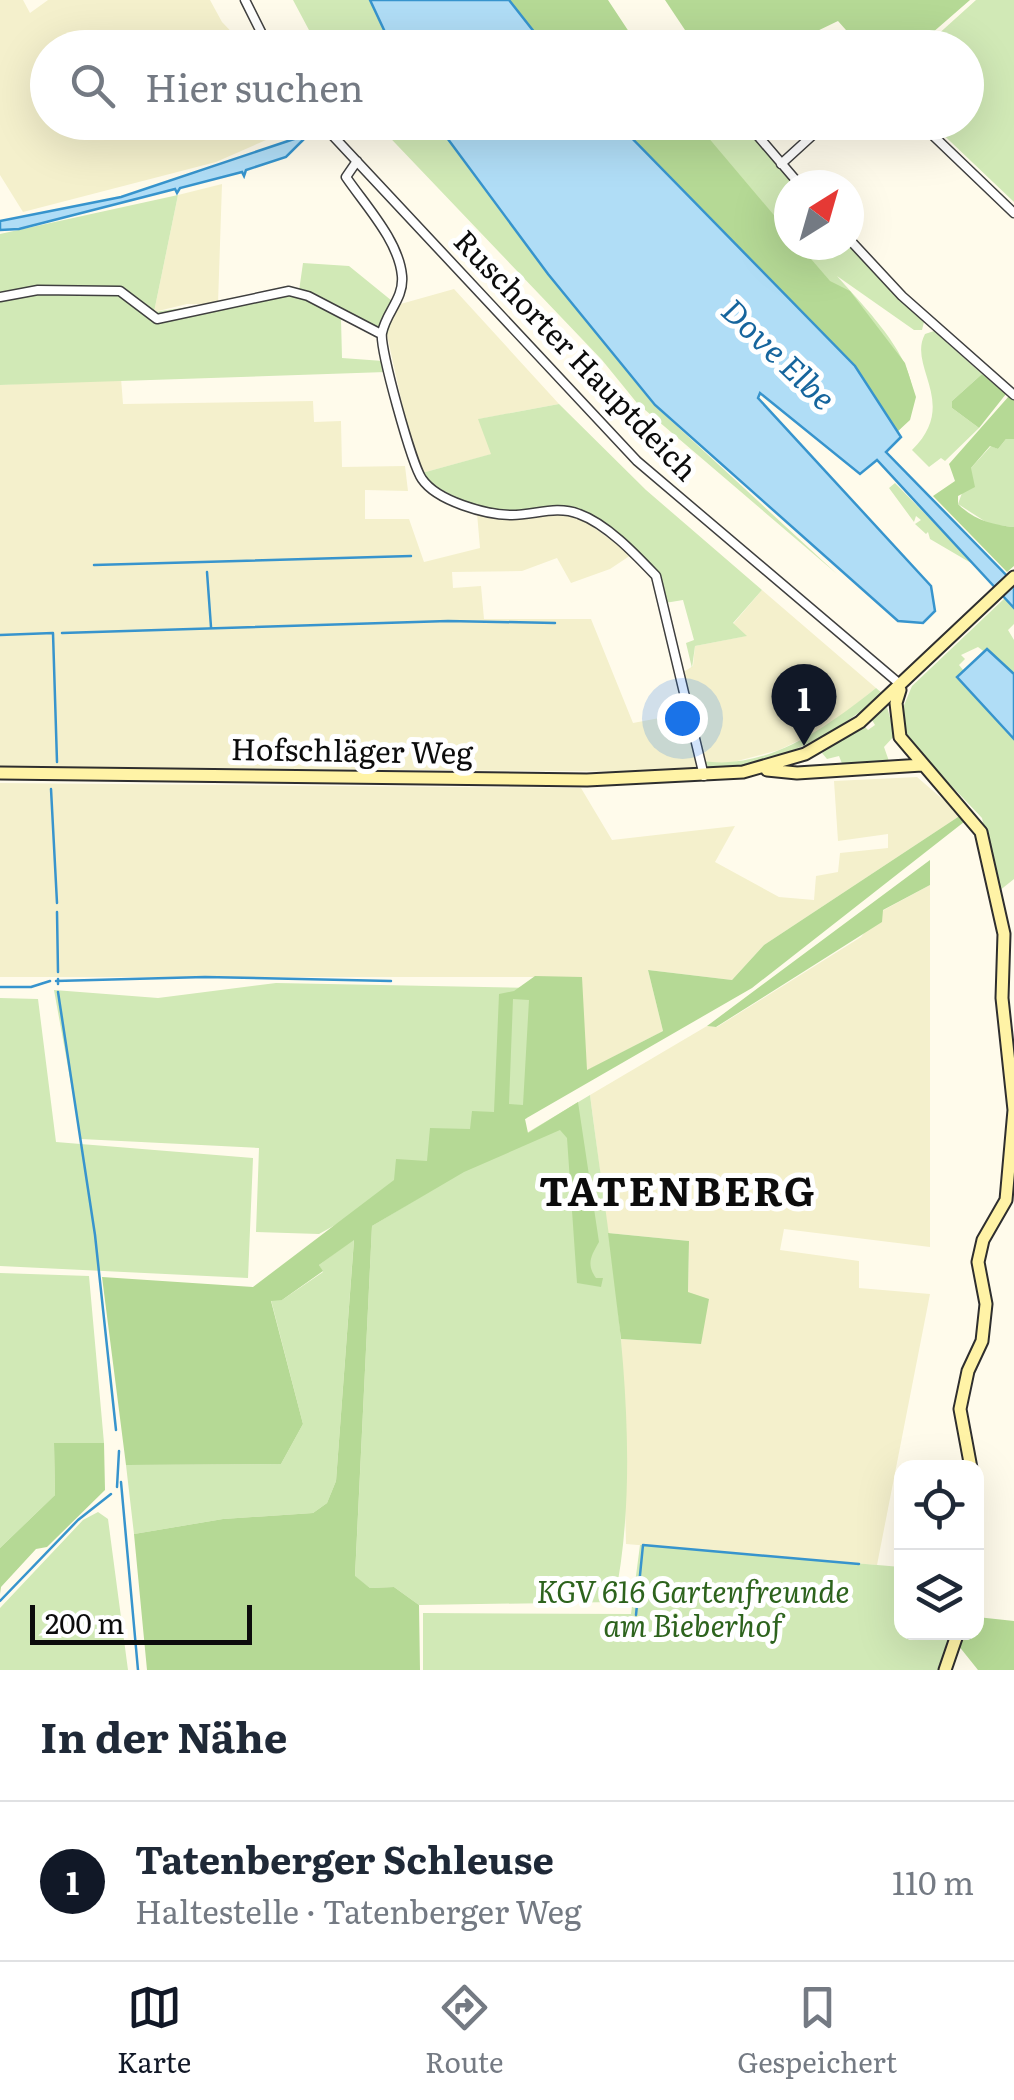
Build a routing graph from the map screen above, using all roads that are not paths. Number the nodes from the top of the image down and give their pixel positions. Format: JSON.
{"nodes":[{"id":1,"x":245,"y":0,"type":"edge"},
{"id":2,"x":260,"y":30,"type":"edge"},
{"id":3,"x":337,"y":140,"type":"edge"},
{"id":4,"x":761,"y":140,"type":"edge"},
{"id":5,"x":807,"y":140,"type":"edge"},
{"id":6,"x":938,"y":140,"type":"edge"},
{"id":7,"x":357,"y":161,"type":"junction"},
{"id":8,"x":781,"y":164,"type":"junction"},
{"id":9,"x":786,"y":170,"type":"edge"},
{"id":10,"x":1014,"y":213,"type":"edge"},
{"id":11,"x":864,"y":255,"type":"edge"},
{"id":12,"x":0,"y":298,"type":"edge"},
{"id":13,"x":381,"y":334,"type":"junction"},
{"id":14,"x":1014,"y":395,"type":"edge"},
{"id":15,"x":1014,"y":578,"type":"edge"},
{"id":16,"x":902,"y":686,"type":"junction"},
{"id":17,"x":922,"y":765,"type":"junction"},
{"id":18,"x":761,"y":768,"type":"junction"},
{"id":19,"x":0,"y":773,"type":"edge"},
{"id":20,"x":704,"y":777,"type":"junction"},
{"id":21,"x":970,"y":1460,"type":"edge"},
{"id":22,"x":955,"y":1640,"type":"edge"},
{"id":23,"x":945,"y":1670,"type":"edge"}],
"edges":[{"from":1,"to":2,"type":"street"},
{"from":3,"to":7,"type":"street","name":"Ruschorter Hauptdeich"},
{"from":4,"to":8,"type":"street"},
{"from":5,"to":8,"type":"street"},
{"from":6,"to":10,"type":"street"},
{"from":7,"to":13,"type":"street"},
{"from":7,"to":16,"type":"street","name":"Ruschorter Hauptdeich"},
{"from":8,"to":9,"type":"street"},
{"from":11,"to":14,"type":"street"},
{"from":12,"to":13,"type":"street"},
{"from":13,"to":20,"type":"street"},
{"from":15,"to":16,"type":"street"},
{"from":16,"to":17,"type":"street"},
{"from":16,"to":18,"type":"street"},
{"from":17,"to":18,"type":"street"},
{"from":17,"to":21,"type":"street"},
{"from":18,"to":20,"type":"street","name":"Hofschläger Weg"},
{"from":19,"to":20,"type":"street","name":"Hofschläger Weg"},
{"from":22,"to":23,"type":"street"}]}
